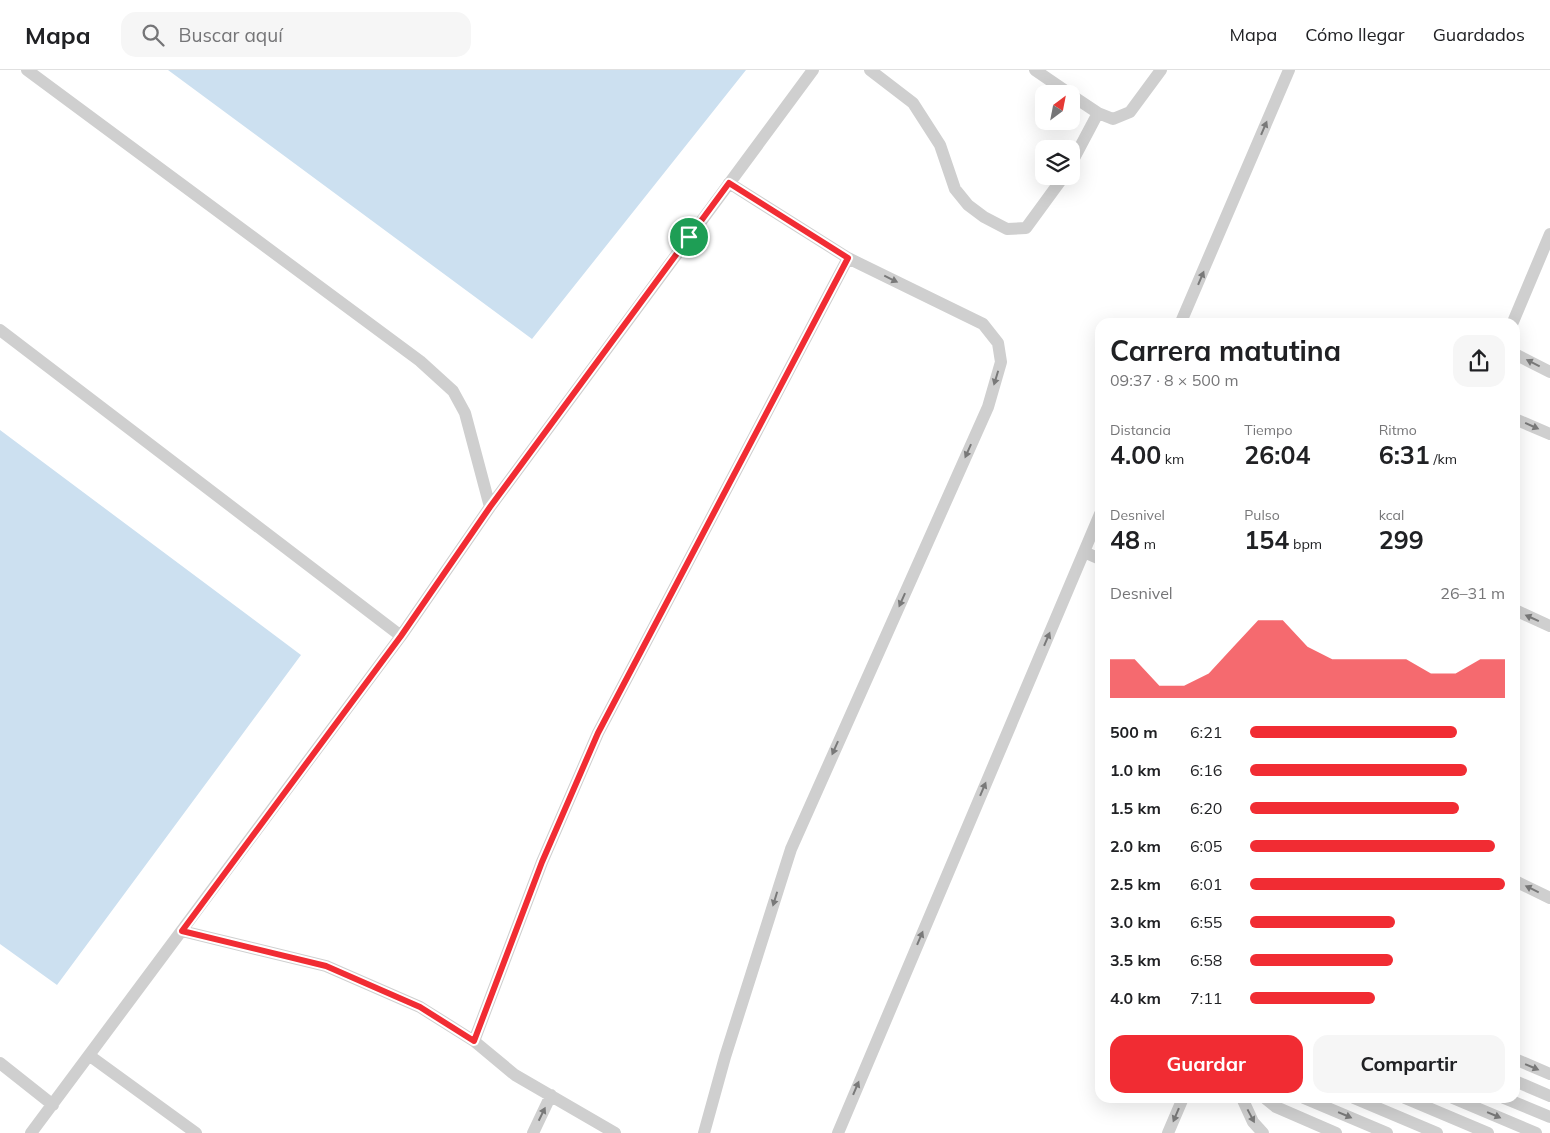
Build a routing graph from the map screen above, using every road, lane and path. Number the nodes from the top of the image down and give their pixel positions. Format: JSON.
{"nodes":[{"id":1,"x":27,"y":70,"type":"edge"},
{"id":2,"x":813,"y":70,"type":"edge"},
{"id":3,"x":870,"y":70,"type":"edge"},
{"id":4,"x":1035,"y":70,"type":"edge"},
{"id":5,"x":1161,"y":70,"type":"edge"},
{"id":6,"x":1289,"y":70,"type":"edge"},
{"id":7,"x":1057,"y":85,"type":"edge"},
{"id":8,"x":1080,"y":101,"type":"edge"},
{"id":9,"x":1098,"y":113,"type":"junction"},
{"id":10,"x":1080,"y":147,"type":"edge"},
{"id":11,"x":729,"y":183,"type":"junction"},
{"id":12,"x":1057,"y":185,"type":"edge"},
{"id":13,"x":1550,"y":234,"type":"edge"},
{"id":14,"x":848,"y":258,"type":"junction"},
{"id":15,"x":1184,"y":318,"type":"edge"},
{"id":16,"x":1514,"y":318,"type":"edge"},
{"id":17,"x":0,"y":330,"type":"edge"},
{"id":18,"x":1520,"y":357,"type":"edge"},
{"id":19,"x":1550,"y":372,"type":"edge"},
{"id":20,"x":1520,"y":421,"type":"edge"},
{"id":21,"x":1550,"y":434,"type":"edge"},
{"id":22,"x":490,"y":507,"type":"junction"},
{"id":23,"x":1095,"y":526,"type":"edge"},
{"id":24,"x":1084,"y":552,"type":"junction"},
{"id":25,"x":1095,"y":557,"type":"edge"},
{"id":26,"x":1520,"y":612,"type":"edge"},
{"id":27,"x":1550,"y":626,"type":"edge"},
{"id":28,"x":401,"y":636,"type":"junction"},
{"id":29,"x":1520,"y":883,"type":"edge"},
{"id":30,"x":1550,"y":898,"type":"edge"},
{"id":31,"x":182,"y":931,"type":"junction"},
{"id":32,"x":474,"y":1041,"type":"junction"},
{"id":33,"x":90,"y":1056,"type":"junction"},
{"id":34,"x":1520,"y":1061,"type":"edge"},
{"id":35,"x":0,"y":1063,"type":"edge"},
{"id":36,"x":1550,"y":1074,"type":"edge"},
{"id":37,"x":1520,"y":1083,"type":"edge"},
{"id":38,"x":550,"y":1096,"type":"junction"},
{"id":39,"x":1550,"y":1096,"type":"edge"},
{"id":40,"x":1181,"y":1103,"type":"edge"},
{"id":41,"x":1244,"y":1103,"type":"edge"},
{"id":42,"x":1270,"y":1103,"type":"edge"},
{"id":43,"x":1316,"y":1103,"type":"edge"},
{"id":44,"x":1366,"y":1103,"type":"edge"},
{"id":45,"x":1417,"y":1103,"type":"edge"},
{"id":46,"x":1465,"y":1103,"type":"edge"},
{"id":47,"x":1516,"y":1103,"type":"edge"},
{"id":48,"x":53,"y":1105,"type":"junction"},
{"id":49,"x":1550,"y":1117,"type":"edge"},
{"id":50,"x":31,"y":1133,"type":"edge"},
{"id":51,"x":196,"y":1133,"type":"edge"},
{"id":52,"x":533,"y":1133,"type":"edge"},
{"id":53,"x":615,"y":1133,"type":"edge"},
{"id":54,"x":704,"y":1133,"type":"edge"},
{"id":55,"x":838,"y":1133,"type":"edge"},
{"id":56,"x":1168,"y":1133,"type":"edge"},
{"id":57,"x":1263,"y":1133,"type":"edge"},
{"id":58,"x":1336,"y":1133,"type":"edge"},
{"id":59,"x":1387,"y":1133,"type":"edge"},
{"id":60,"x":1437,"y":1133,"type":"edge"},
{"id":61,"x":1488,"y":1133,"type":"edge"},
{"id":62,"x":1536,"y":1133,"type":"edge"}],
"edges":[{"from":1,"to":22,"type":"lane"},
{"from":2,"to":11,"type":"lane"},
{"from":3,"to":12,"type":"lane"},
{"from":4,"to":7,"type":"lane"},
{"from":5,"to":9,"type":"lane"},
{"from":15,"to":6,"type":"lane","one_way":true},
{"from":8,"to":9,"type":"lane"},
{"from":9,"to":10,"type":"lane"},
{"from":11,"to":14,"type":"lane"},
{"from":11,"to":22,"type":"lane"},
{"from":13,"to":16,"type":"lane"},
{"from":14,"to":32,"type":"lane"},
{"from":14,"to":54,"type":"lane","one_way":true},
{"from":17,"to":28,"type":"lane"},
{"from":19,"to":18,"type":"lane","one_way":true},
{"from":20,"to":21,"type":"lane","one_way":true},
{"from":22,"to":28,"type":"lane"},
{"from":23,"to":24,"type":"lane"},
{"from":24,"to":25,"type":"lane"},
{"from":55,"to":24,"type":"lane","one_way":true},
{"from":27,"to":26,"type":"lane","one_way":true},
{"from":28,"to":31,"type":"lane"},
{"from":30,"to":29,"type":"lane","one_way":true},
{"from":31,"to":32,"type":"lane"},
{"from":31,"to":33,"type":"lane"},
{"from":32,"to":38,"type":"lane"},
{"from":33,"to":48,"type":"lane"},
{"from":33,"to":51,"type":"lane"},
{"from":34,"to":36,"type":"lane","one_way":true},
{"from":35,"to":48,"type":"lane"},
{"from":37,"to":39,"type":"lane"},
{"from":52,"to":38,"type":"lane","one_way":true},
{"from":38,"to":53,"type":"lane"},
{"from":40,"to":56,"type":"lane","one_way":true},
{"from":41,"to":57,"type":"lane","one_way":true},
{"from":42,"to":58,"type":"lane"},
{"from":43,"to":59,"type":"lane","one_way":true},
{"from":44,"to":60,"type":"lane"},
{"from":45,"to":61,"type":"lane"},
{"from":46,"to":62,"type":"lane","one_way":true},
{"from":47,"to":49,"type":"lane"},
{"from":48,"to":50,"type":"lane"}]}
